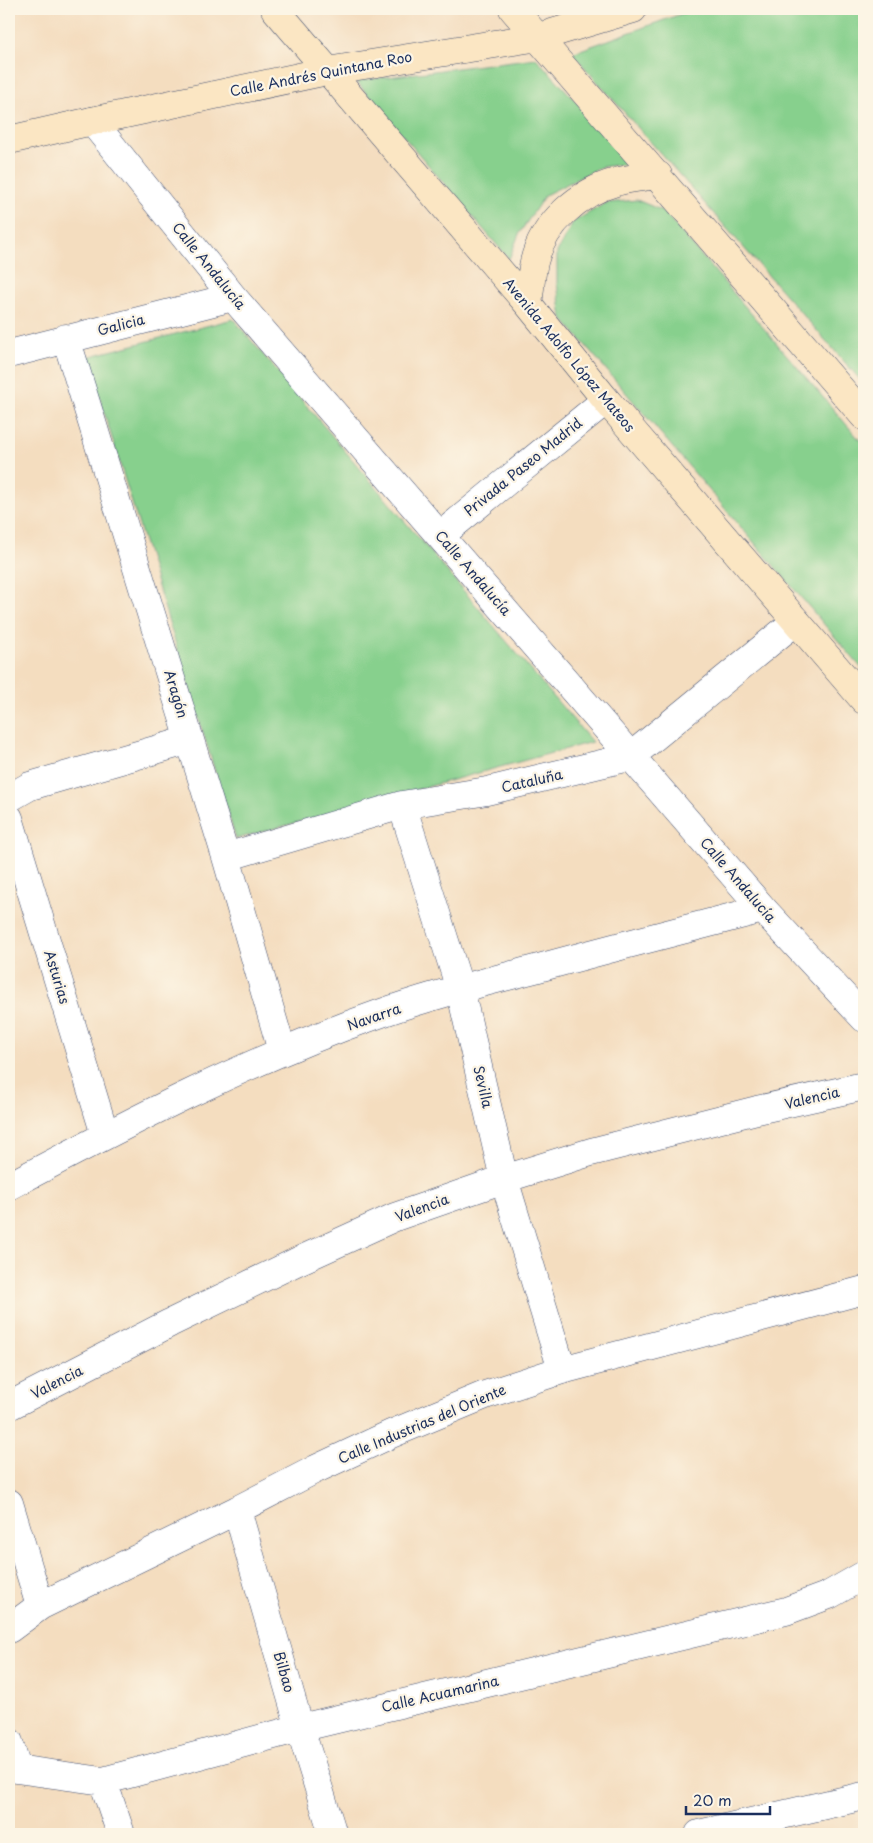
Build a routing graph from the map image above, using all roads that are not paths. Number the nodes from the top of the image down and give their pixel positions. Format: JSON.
{"nodes":[{"id":1,"x":275,"y":9,"type":"edge"},
{"id":2,"x":513,"y":9,"type":"edge"},
{"id":3,"x":633,"y":9,"type":"edge"},
{"id":4,"x":539,"y":37,"type":"junction"},
{"id":5,"x":327,"y":71,"type":"junction"},
{"id":6,"x":92,"y":120,"type":"junction"},
{"id":7,"x":9,"y":140,"type":"edge"},
{"id":8,"x":658,"y":175,"type":"junction"},
{"id":9,"x":233,"y":297,"type":"junction"},
{"id":10,"x":528,"y":304,"type":"junction"},
{"id":11,"x":66,"y":338,"type":"junction"},
{"id":12,"x":9,"y":354,"type":"edge"},
{"id":13,"x":606,"y":400,"type":"junction"},
{"id":14,"x":864,"y":416,"type":"edge"},
{"id":15,"x":441,"y":535,"type":"junction"},
{"id":16,"x":796,"y":622,"type":"junction"},
{"id":17,"x":864,"y":700,"type":"edge"},
{"id":18,"x":190,"y":740,"type":"junction"},
{"id":19,"x":630,"y":757,"type":"junction"},
{"id":20,"x":9,"y":798,"type":"edge"},
{"id":21,"x":402,"y":805,"type":"junction"},
{"id":22,"x":9,"y":818,"type":"edge"},
{"id":23,"x":226,"y":857,"type":"junction"},
{"id":24,"x":763,"y":909,"type":"junction"},
{"id":25,"x":460,"y":989,"type":"junction"},
{"id":26,"x":864,"y":1018,"type":"edge"},
{"id":27,"x":282,"y":1051,"type":"junction"},
{"id":28,"x":864,"y":1086,"type":"edge"},
{"id":29,"x":106,"y":1135,"type":"junction"},
{"id":30,"x":504,"y":1179,"type":"junction"},
{"id":31,"x":9,"y":1186,"type":"edge"},
{"id":32,"x":864,"y":1290,"type":"edge"},
{"id":33,"x":562,"y":1370,"type":"junction"},
{"id":34,"x":9,"y":1406,"type":"edge"},
{"id":35,"x":9,"y":1503,"type":"edge"},
{"id":36,"x":237,"y":1510,"type":"junction"},
{"id":37,"x":864,"y":1575,"type":"edge"},
{"id":38,"x":40,"y":1606,"type":"junction"},
{"id":39,"x":9,"y":1629,"type":"edge"},
{"id":40,"x":300,"y":1728,"type":"junction"},
{"id":41,"x":9,"y":1742,"type":"edge"},
{"id":42,"x":13,"y":1768,"type":"edge"},
{"id":43,"x":103,"y":1781,"type":"junction"},
{"id":44,"x":864,"y":1796,"type":"edge"},
{"id":45,"x":121,"y":1834,"type":"edge"},
{"id":46,"x":333,"y":1834,"type":"edge"},
{"id":47,"x":699,"y":1834,"type":"edge"}],
"edges":[{"from":1,"to":5,"type":"main road","name":"Avenida Adolfo López Mateos"},
{"from":2,"to":4,"type":"main road"},
{"from":3,"to":4,"type":"main road","name":"Calle Andrés Quintana Roo"},
{"from":4,"to":5,"type":"main road","name":"Calle Andrés Quintana Roo"},
{"from":4,"to":8,"type":"main road"},
{"from":5,"to":6,"type":"main road","name":"Calle Andrés Quintana Roo"},
{"from":5,"to":10,"type":"main road","name":"Avenida Adolfo López Mateos"},
{"from":6,"to":7,"type":"main road","name":"Calle Andrés Quintana Roo"},
{"from":6,"to":9,"type":"street","name":"Calle Andalucía"},
{"from":8,"to":10,"type":"main road"},
{"from":8,"to":14,"type":"main road"},
{"from":9,"to":11,"type":"street","name":"Galicia"},
{"from":9,"to":15,"type":"street","name":"Calle Andalucía"},
{"from":10,"to":13,"type":"main road","name":"Avenida Adolfo López Mateos"},
{"from":11,"to":12,"type":"street","name":"Galicia"},
{"from":11,"to":18,"type":"street","name":"Aragón"},
{"from":13,"to":15,"type":"street","name":"Privada Paseo Madrid"},
{"from":13,"to":16,"type":"main road","name":"Avenida Adolfo López Mateos"},
{"from":15,"to":19,"type":"street","name":"Calle Andalucía"},
{"from":16,"to":17,"type":"main road","name":"Avenida Adolfo López Mateos"},
{"from":16,"to":19,"type":"street","name":"Cataluña"},
{"from":18,"to":20,"type":"street"},
{"from":18,"to":23,"type":"street","name":"Aragón"},
{"from":19,"to":21,"type":"street","name":"Cataluña"},
{"from":19,"to":24,"type":"street","name":"Calle Andalucía"},
{"from":21,"to":23,"type":"street","name":"Cataluña"},
{"from":21,"to":25,"type":"street","name":"Sevilla"},
{"from":22,"to":29,"type":"street","name":"Asturias"},
{"from":23,"to":27,"type":"street","name":"Aragón"},
{"from":24,"to":25,"type":"street","name":"Navarra"},
{"from":24,"to":26,"type":"street","name":"Calle Andalucía"},
{"from":25,"to":27,"type":"street","name":"Navarra"},
{"from":25,"to":30,"type":"street","name":"Sevilla"},
{"from":27,"to":29,"type":"street","name":"Navarra"},
{"from":28,"to":30,"type":"street","name":"Valencia"},
{"from":29,"to":31,"type":"street","name":"Navarra"},
{"from":30,"to":33,"type":"street","name":"Sevilla"},
{"from":30,"to":34,"type":"street","name":"Valencia"},
{"from":32,"to":33,"type":"street","name":"Calle Industrias del Oriente"},
{"from":33,"to":36,"type":"street","name":"Calle Industrias del Oriente"},
{"from":35,"to":38,"type":"street"},
{"from":36,"to":38,"type":"street","name":"Calle Industrias del Oriente"},
{"from":36,"to":40,"type":"street","name":"Bilbao"},
{"from":37,"to":40,"type":"street","name":"Calle Acuamarina"},
{"from":38,"to":39,"type":"street","name":"Calle Industrias del Oriente"},
{"from":40,"to":43,"type":"street","name":"Calle Acuamarina"},
{"from":40,"to":46,"type":"street","name":"Bilbao"},
{"from":41,"to":42,"type":"street"},
{"from":42,"to":43,"type":"street","name":"Calle Acuamarina"},
{"from":43,"to":45,"type":"street"},
{"from":44,"to":47,"type":"street"}]}
